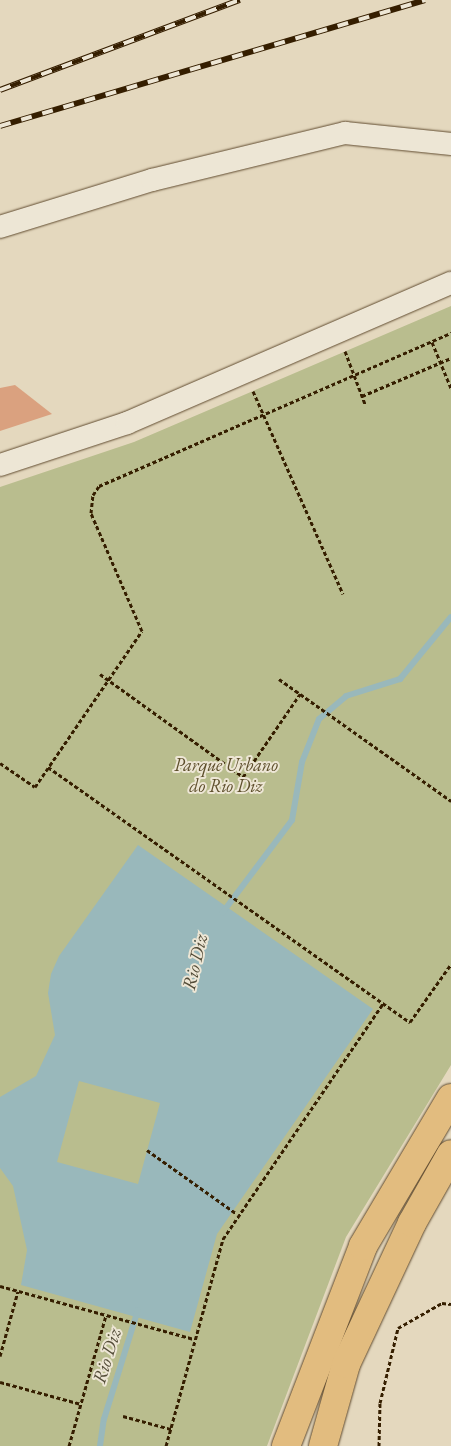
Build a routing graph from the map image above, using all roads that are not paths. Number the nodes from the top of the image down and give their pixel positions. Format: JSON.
{"nodes":[{"id":1,"x":451,"y":144,"type":"edge"},
{"id":2,"x":0,"y":227,"type":"edge"},
{"id":3,"x":451,"y":283,"type":"edge"},
{"id":4,"x":0,"y":466,"type":"edge"},
{"id":5,"x":451,"y":1098,"type":"edge"},
{"id":6,"x":451,"y":1154,"type":"edge"},
{"id":7,"x":286,"y":1446,"type":"edge"},
{"id":8,"x":323,"y":1446,"type":"edge"}],
"edges":[{"from":1,"to":2,"type":"street"},
{"from":3,"to":4,"type":"street"},
{"from":5,"to":7,"type":"highway"},
{"from":6,"to":8,"type":"highway"}]}
